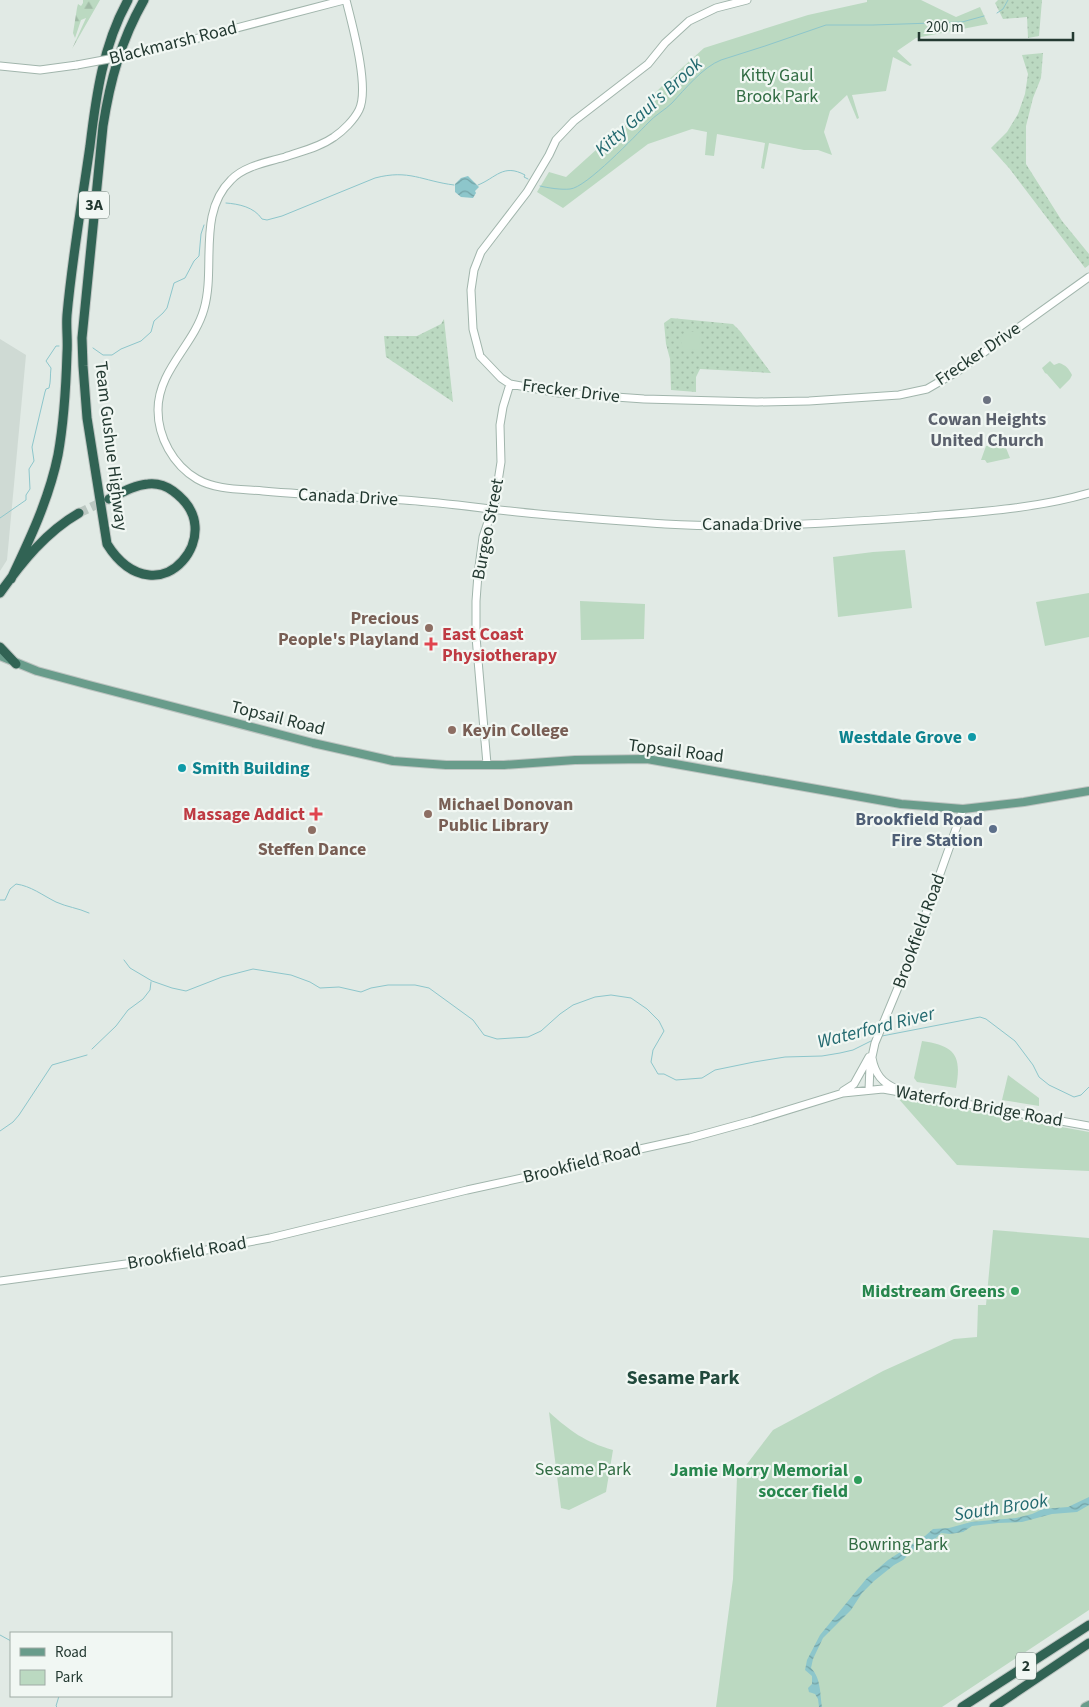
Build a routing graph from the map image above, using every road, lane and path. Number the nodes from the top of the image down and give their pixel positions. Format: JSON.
{"nodes":[{"id":1,"x":128,"y":0,"type":"edge"},
{"id":2,"x":144,"y":0,"type":"edge"},
{"id":3,"x":345,"y":0,"type":"edge"},
{"id":4,"x":747,"y":0,"type":"edge"},
{"id":5,"x":0,"y":66,"type":"edge"},
{"id":6,"x":1089,"y":277,"type":"edge"},
{"id":7,"x":510,"y":384,"type":"junction"},
{"id":8,"x":1089,"y":493,"type":"edge"},
{"id":9,"x":109,"y":498,"type":"tunnel mouth"},
{"id":10,"x":492,"y":508,"type":"junction"},
{"id":11,"x":79,"y":513,"type":"tunnel mouth"},
{"id":12,"x":11,"y":579,"type":"junction"},
{"id":13,"x":0,"y":593,"type":"edge"},
{"id":14,"x":0,"y":647,"type":"edge"},
{"id":15,"x":0,"y":656,"type":"edge"},
{"id":16,"x":16,"y":664,"type":"junction"},
{"id":17,"x":487,"y":764,"type":"junction"},
{"id":18,"x":1089,"y":791,"type":"edge"},
{"id":19,"x":963,"y":810,"type":"junction"},
{"id":20,"x":872,"y":1053,"type":"junction"},
{"id":21,"x":869,"y":1090,"type":"junction"},
{"id":22,"x":902,"y":1092,"type":"junction"},
{"id":23,"x":839,"y":1093,"type":"junction"},
{"id":24,"x":1089,"y":1126,"type":"edge"},
{"id":25,"x":0,"y":1281,"type":"edge"},
{"id":26,"x":1089,"y":1625,"type":"edge"},
{"id":27,"x":1089,"y":1644,"type":"edge"},
{"id":28,"x":1089,"y":1705,"type":"edge"},
{"id":29,"x":962,"y":1707,"type":"edge"},
{"id":30,"x":994,"y":1707,"type":"edge"},
{"id":31,"x":1085,"y":1707,"type":"edge"}],
"edges":[{"from":1,"to":12,"type":"highway","name":"Team Gushue Highway","number":"3A"},
{"from":2,"to":9,"type":"highway","name":"Team Gushue Highway","number":"3A"},
{"from":3,"to":5,"type":"street","name":"Blackmarsh Road","bridge":true},
{"from":3,"to":10,"type":"street","name":"Canada Drive"},
{"from":4,"to":7,"type":"street","name":"Frecker Drive"},
{"from":6,"to":7,"type":"street","name":"Frecker Drive"},
{"from":7,"to":10,"type":"street","name":"Burgeo Street"},
{"from":8,"to":10,"type":"street","name":"Canada Drive"},
{"from":10,"to":17,"type":"street","name":"Burgeo Street"},
{"from":11,"to":12,"type":"highway"},
{"from":12,"to":13,"type":"highway"},
{"from":14,"to":16,"type":"highway"},
{"from":15,"to":16,"type":"main road","name":"Topsail Road"},
{"from":16,"to":17,"type":"main road","name":"Topsail Road"},
{"from":17,"to":19,"type":"main road","name":"Topsail Road"},
{"from":18,"to":19,"type":"main road","name":"Topsail Road"},
{"from":19,"to":20,"type":"street","name":"Brookfield Road"},
{"from":20,"to":21,"type":"street","name":"Brookfield Road"},
{"from":20,"to":22,"type":"street"},
{"from":20,"to":23,"type":"street"},
{"from":21,"to":22,"type":"street","name":"Waterford Bridge Road"},
{"from":21,"to":23,"type":"street","name":"Brookfield Road"},
{"from":22,"to":24,"type":"street","name":"Waterford Bridge Road"},
{"from":23,"to":25,"type":"street","name":"Brookfield Road"},
{"from":26,"to":29,"type":"highway","number":"2"},
{"from":27,"to":30,"type":"highway","number":"2"},
{"from":28,"to":31,"type":"main road"}]}
